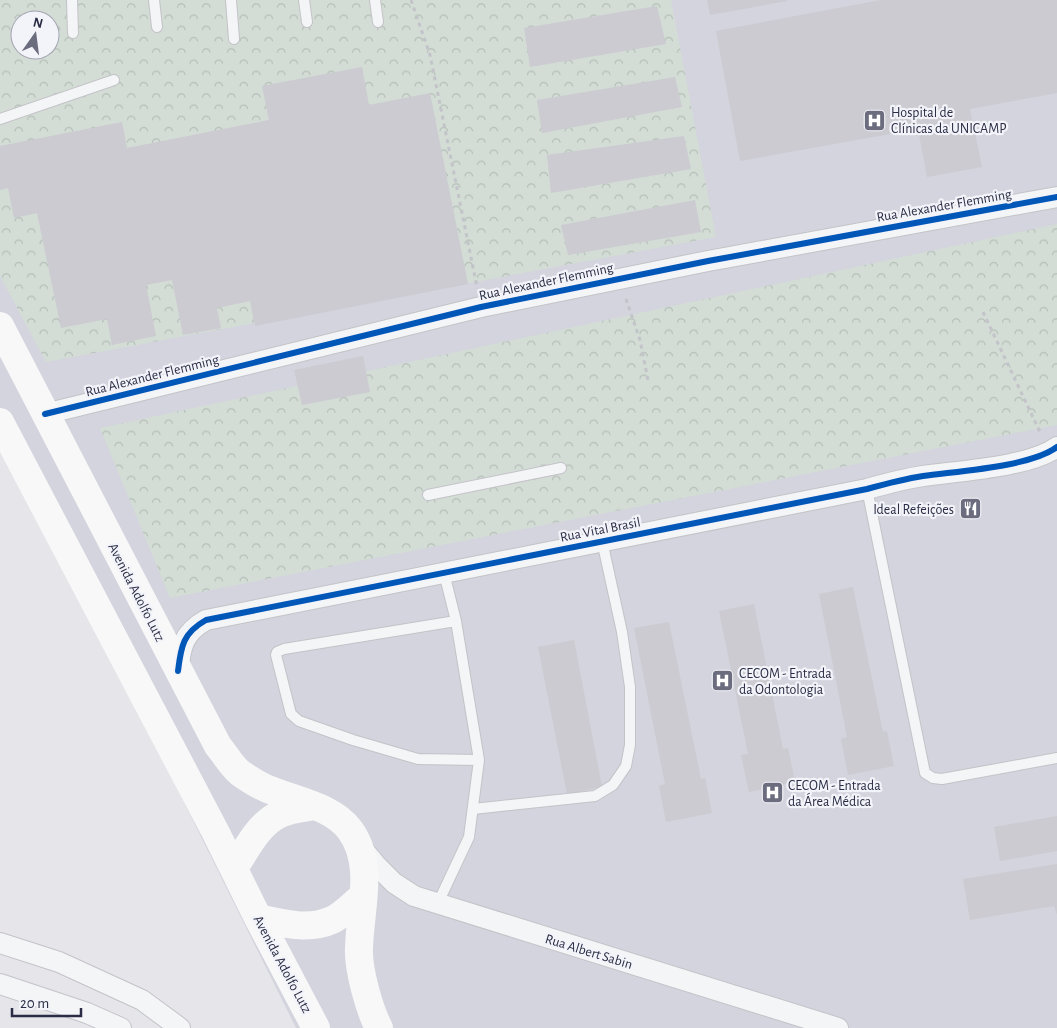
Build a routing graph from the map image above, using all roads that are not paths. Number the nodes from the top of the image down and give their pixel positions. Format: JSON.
{"nodes":[{"id":1,"x":72,"y":0,"type":"edge"},
{"id":2,"x":154,"y":0,"type":"edge"},
{"id":3,"x":231,"y":0,"type":"edge"},
{"id":4,"x":304,"y":0,"type":"edge"},
{"id":5,"x":375,"y":0,"type":"edge"},
{"id":6,"x":307,"y":22,"type":"dead end"},
{"id":7,"x":378,"y":22,"type":"dead end"},
{"id":8,"x":157,"y":27,"type":"dead end"},
{"id":9,"x":73,"y":33,"type":"dead end"},
{"id":10,"x":234,"y":39,"type":"dead end"},
{"id":11,"x":114,"y":80,"type":"dead end"},
{"id":12,"x":0,"y":119,"type":"edge"},
{"id":13,"x":1057,"y":197,"type":"edge"},
{"id":14,"x":0,"y":326,"type":"edge"},
{"id":15,"x":45,"y":414,"type":"junction"},
{"id":16,"x":0,"y":422,"type":"edge"},
{"id":17,"x":1053,"y":450,"type":"edge"},
{"id":18,"x":561,"y":468,"type":"dead end"},
{"id":19,"x":867,"y":489,"type":"junction"},
{"id":20,"x":428,"y":495,"type":"dead end"},
{"id":21,"x":602,"y":541,"type":"junction"},
{"id":22,"x":444,"y":573,"type":"junction"},
{"id":23,"x":456,"y":621,"type":"junction"},
{"id":24,"x":178,"y":671,"type":"junction"},
{"id":25,"x":1057,"y":758,"type":"edge"},
{"id":26,"x":479,"y":760,"type":"junction"},
{"id":27,"x":315,"y":806,"type":"junction"},
{"id":28,"x":473,"y":809,"type":"junction"},
{"id":29,"x":358,"y":843,"type":"junction"},
{"id":30,"x":234,"y":868,"type":"junction"},
{"id":31,"x":363,"y":896,"type":"junction"},
{"id":32,"x":438,"y":903,"type":"junction"},
{"id":33,"x":258,"y":918,"type":"junction"},
{"id":34,"x":0,"y":943,"type":"edge"},
{"id":35,"x":0,"y":984,"type":"edge"},
{"id":36,"x":121,"y":1028,"type":"edge"},
{"id":37,"x":180,"y":1028,"type":"edge"},
{"id":38,"x":316,"y":1028,"type":"edge"},
{"id":39,"x":379,"y":1028,"type":"edge"},
{"id":40,"x":838,"y":1028,"type":"edge"}],
"edges":[{"from":1,"to":9,"type":"lane"},
{"from":2,"to":8,"type":"lane"},
{"from":3,"to":10,"type":"lane"},
{"from":4,"to":6,"type":"lane"},
{"from":5,"to":7,"type":"lane"},
{"from":11,"to":12,"type":"lane"},
{"from":13,"to":15,"type":"street","name":"Rua Alexander Flemming"},
{"from":14,"to":15,"type":"main road","name":"Avenida Adolfo Lutz"},
{"from":15,"to":24,"type":"main road","name":"Avenida Adolfo Lutz"},
{"from":16,"to":30,"type":"main road","name":"Avenida Adolfo Lutz"},
{"from":17,"to":19,"type":"street","name":"Rua Vital Brasil"},
{"from":18,"to":20,"type":"lane"},
{"from":19,"to":21,"type":"street","name":"Rua Vital Brasil"},
{"from":19,"to":25,"type":"lane"},
{"from":21,"to":22,"type":"street","name":"Rua Vital Brasil"},
{"from":21,"to":28,"type":"lane"},
{"from":22,"to":23,"type":"lane"},
{"from":22,"to":24,"type":"street","name":"Rua Vital Brasil"},
{"from":23,"to":26,"type":"lane"},
{"from":23,"to":26,"type":"lane"},
{"from":24,"to":27,"type":"main road","name":"Avenida Adolfo Lutz"},
{"from":26,"to":28,"type":"lane"},
{"from":27,"to":29,"type":"main road","name":"Avenida Adolfo Lutz"},
{"from":27,"to":30,"type":"main road"},
{"from":28,"to":32,"type":"lane"},
{"from":29,"to":31,"type":"main road","name":"Avenida Adolfo Lutz"},
{"from":29,"to":32,"type":"street","name":"Rua Albert Sabin"},
{"from":30,"to":33,"type":"main road","name":"Avenida Adolfo Lutz"},
{"from":31,"to":33,"type":"main road"},
{"from":31,"to":39,"type":"main road","name":"Avenida Adolfo Lutz"},
{"from":32,"to":40,"type":"street","name":"Rua Albert Sabin"},
{"from":33,"to":38,"type":"main road","name":"Avenida Adolfo Lutz"},
{"from":34,"to":37,"type":"street"},
{"from":35,"to":36,"type":"street"}]}
